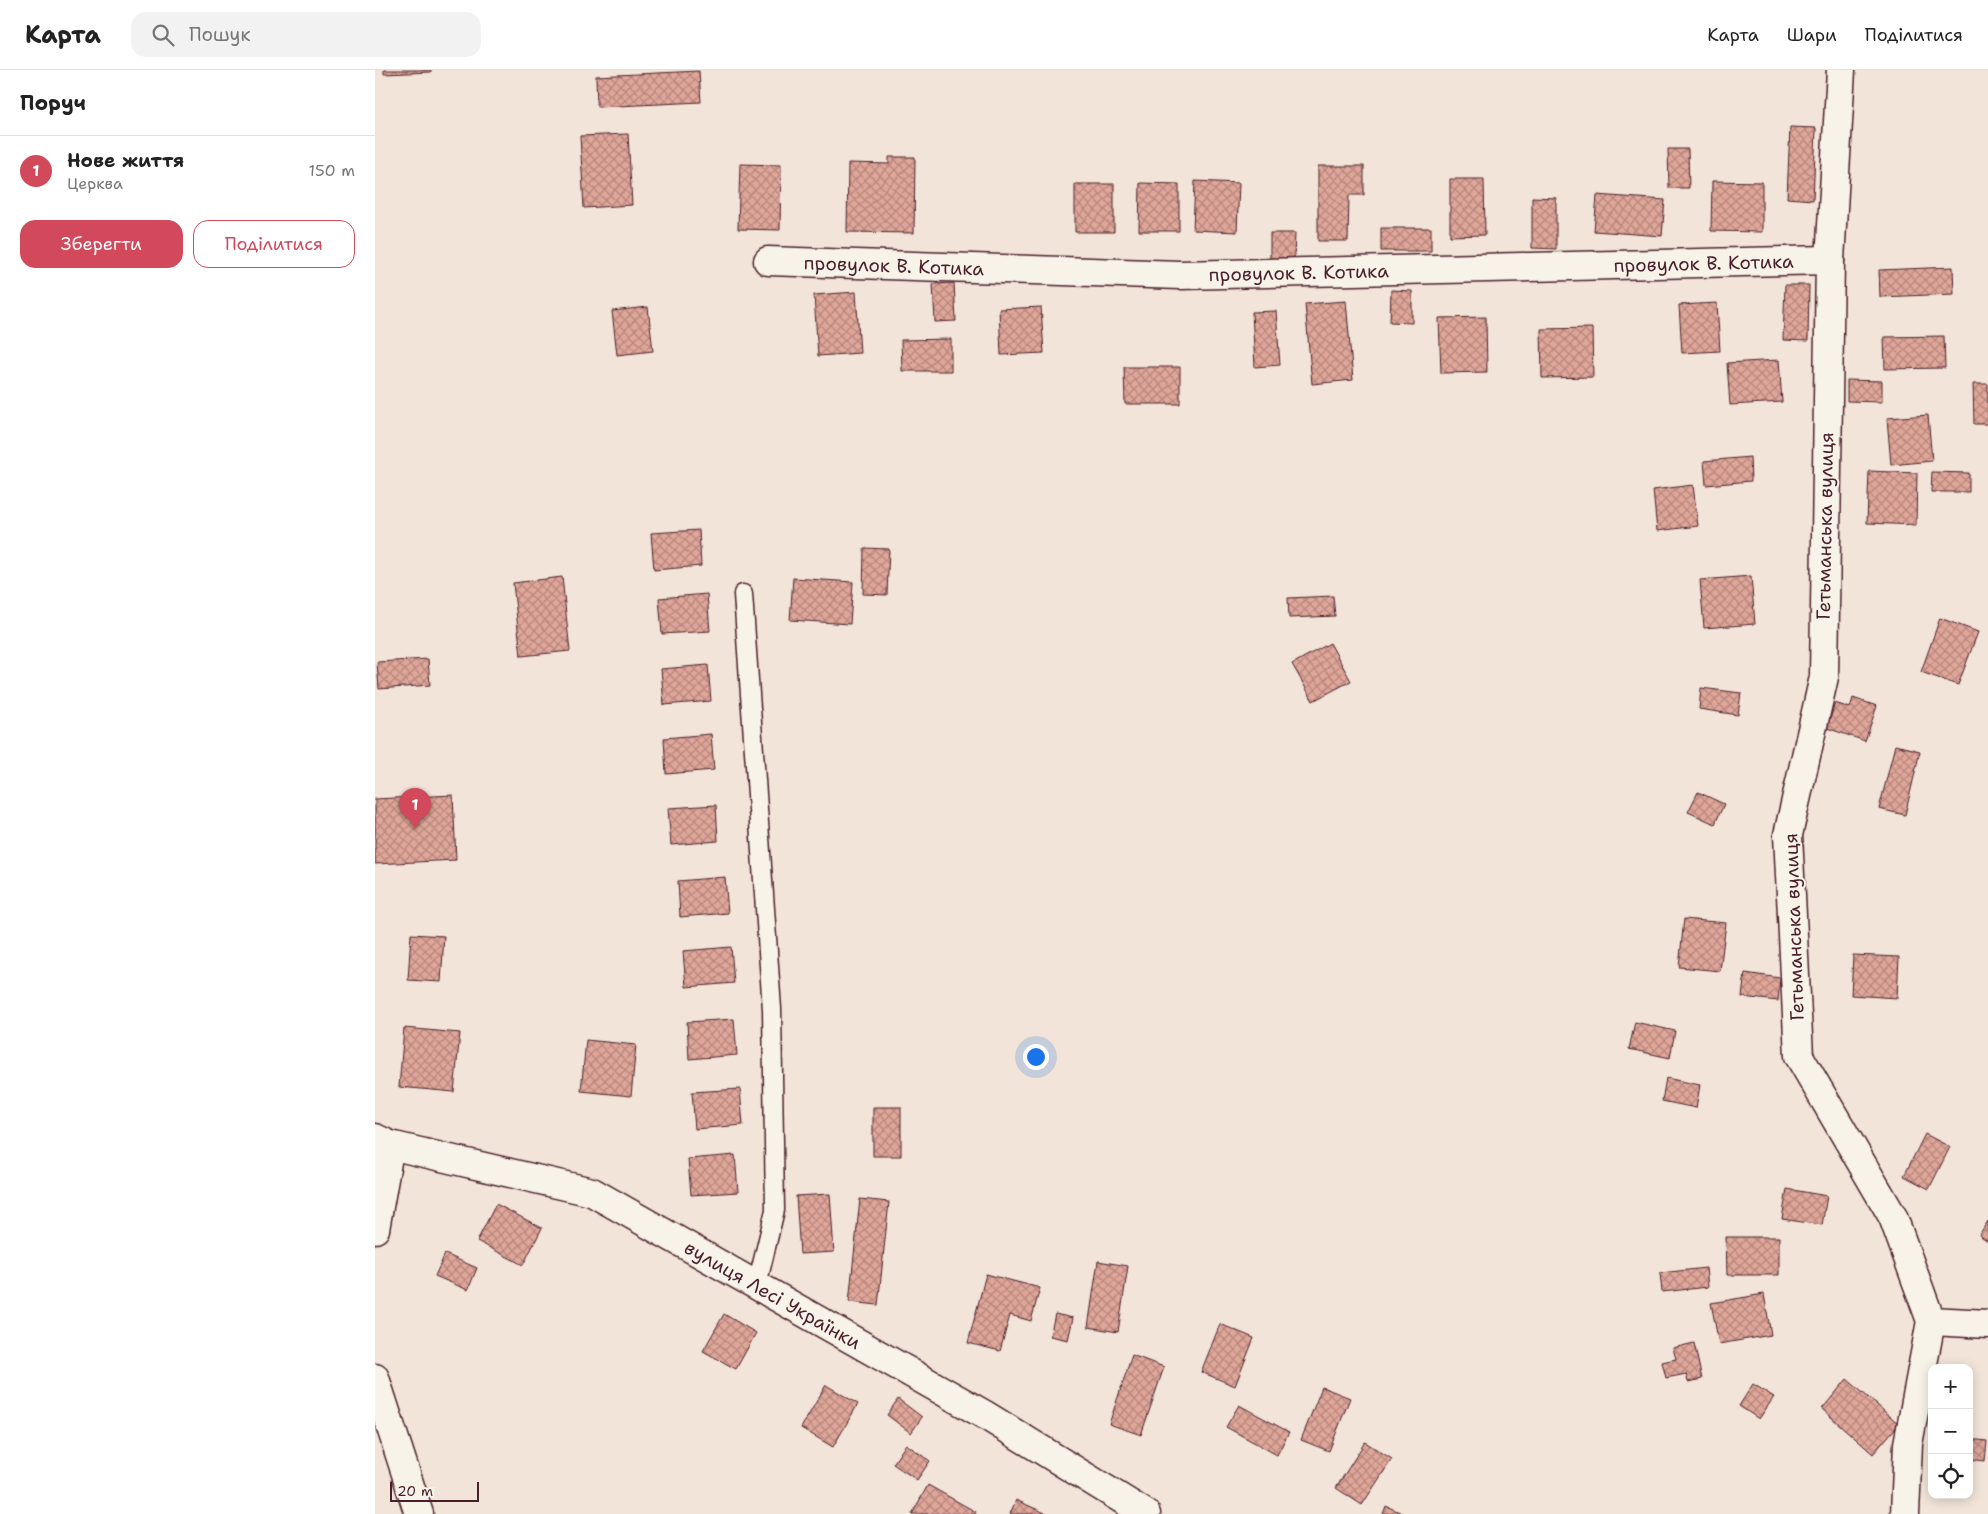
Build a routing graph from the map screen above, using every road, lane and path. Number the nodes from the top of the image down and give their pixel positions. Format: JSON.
{"nodes":[{"id":1,"x":1841,"y":70,"type":"edge"},
{"id":2,"x":1830,"y":260,"type":"junction"},
{"id":3,"x":768,"y":261,"type":"dead end"},
{"id":4,"x":743,"y":594,"type":"dead end"},
{"id":5,"x":383,"y":1142,"type":"edge"},
{"id":6,"x":375,"y":1230,"type":"edge"},
{"id":7,"x":757,"y":1285,"type":"junction"},
{"id":8,"x":1931,"y":1321,"type":"junction"},
{"id":9,"x":1988,"y":1324,"type":"edge"},
{"id":10,"x":375,"y":1378,"type":"edge"},
{"id":11,"x":419,"y":1514,"type":"edge"},
{"id":12,"x":1146,"y":1514,"type":"edge"},
{"id":13,"x":1905,"y":1514,"type":"edge"}],
"edges":[{"from":1,"to":2,"type":"street","name":"Гетьманська вулиця"},
{"from":2,"to":3,"type":"street","name":"провулок В. Котика"},
{"from":2,"to":8,"type":"street","name":"Гетьманська вулиця"},
{"from":4,"to":7,"type":"lane"},
{"from":5,"to":6,"type":"street"},
{"from":5,"to":7,"type":"street","name":"вулиця Лесі Українки"},
{"from":7,"to":12,"type":"street","name":"вулиця Лесі Українки"},
{"from":8,"to":9,"type":"street"},
{"from":8,"to":13,"type":"street"},
{"from":10,"to":11,"type":"street"}]}
